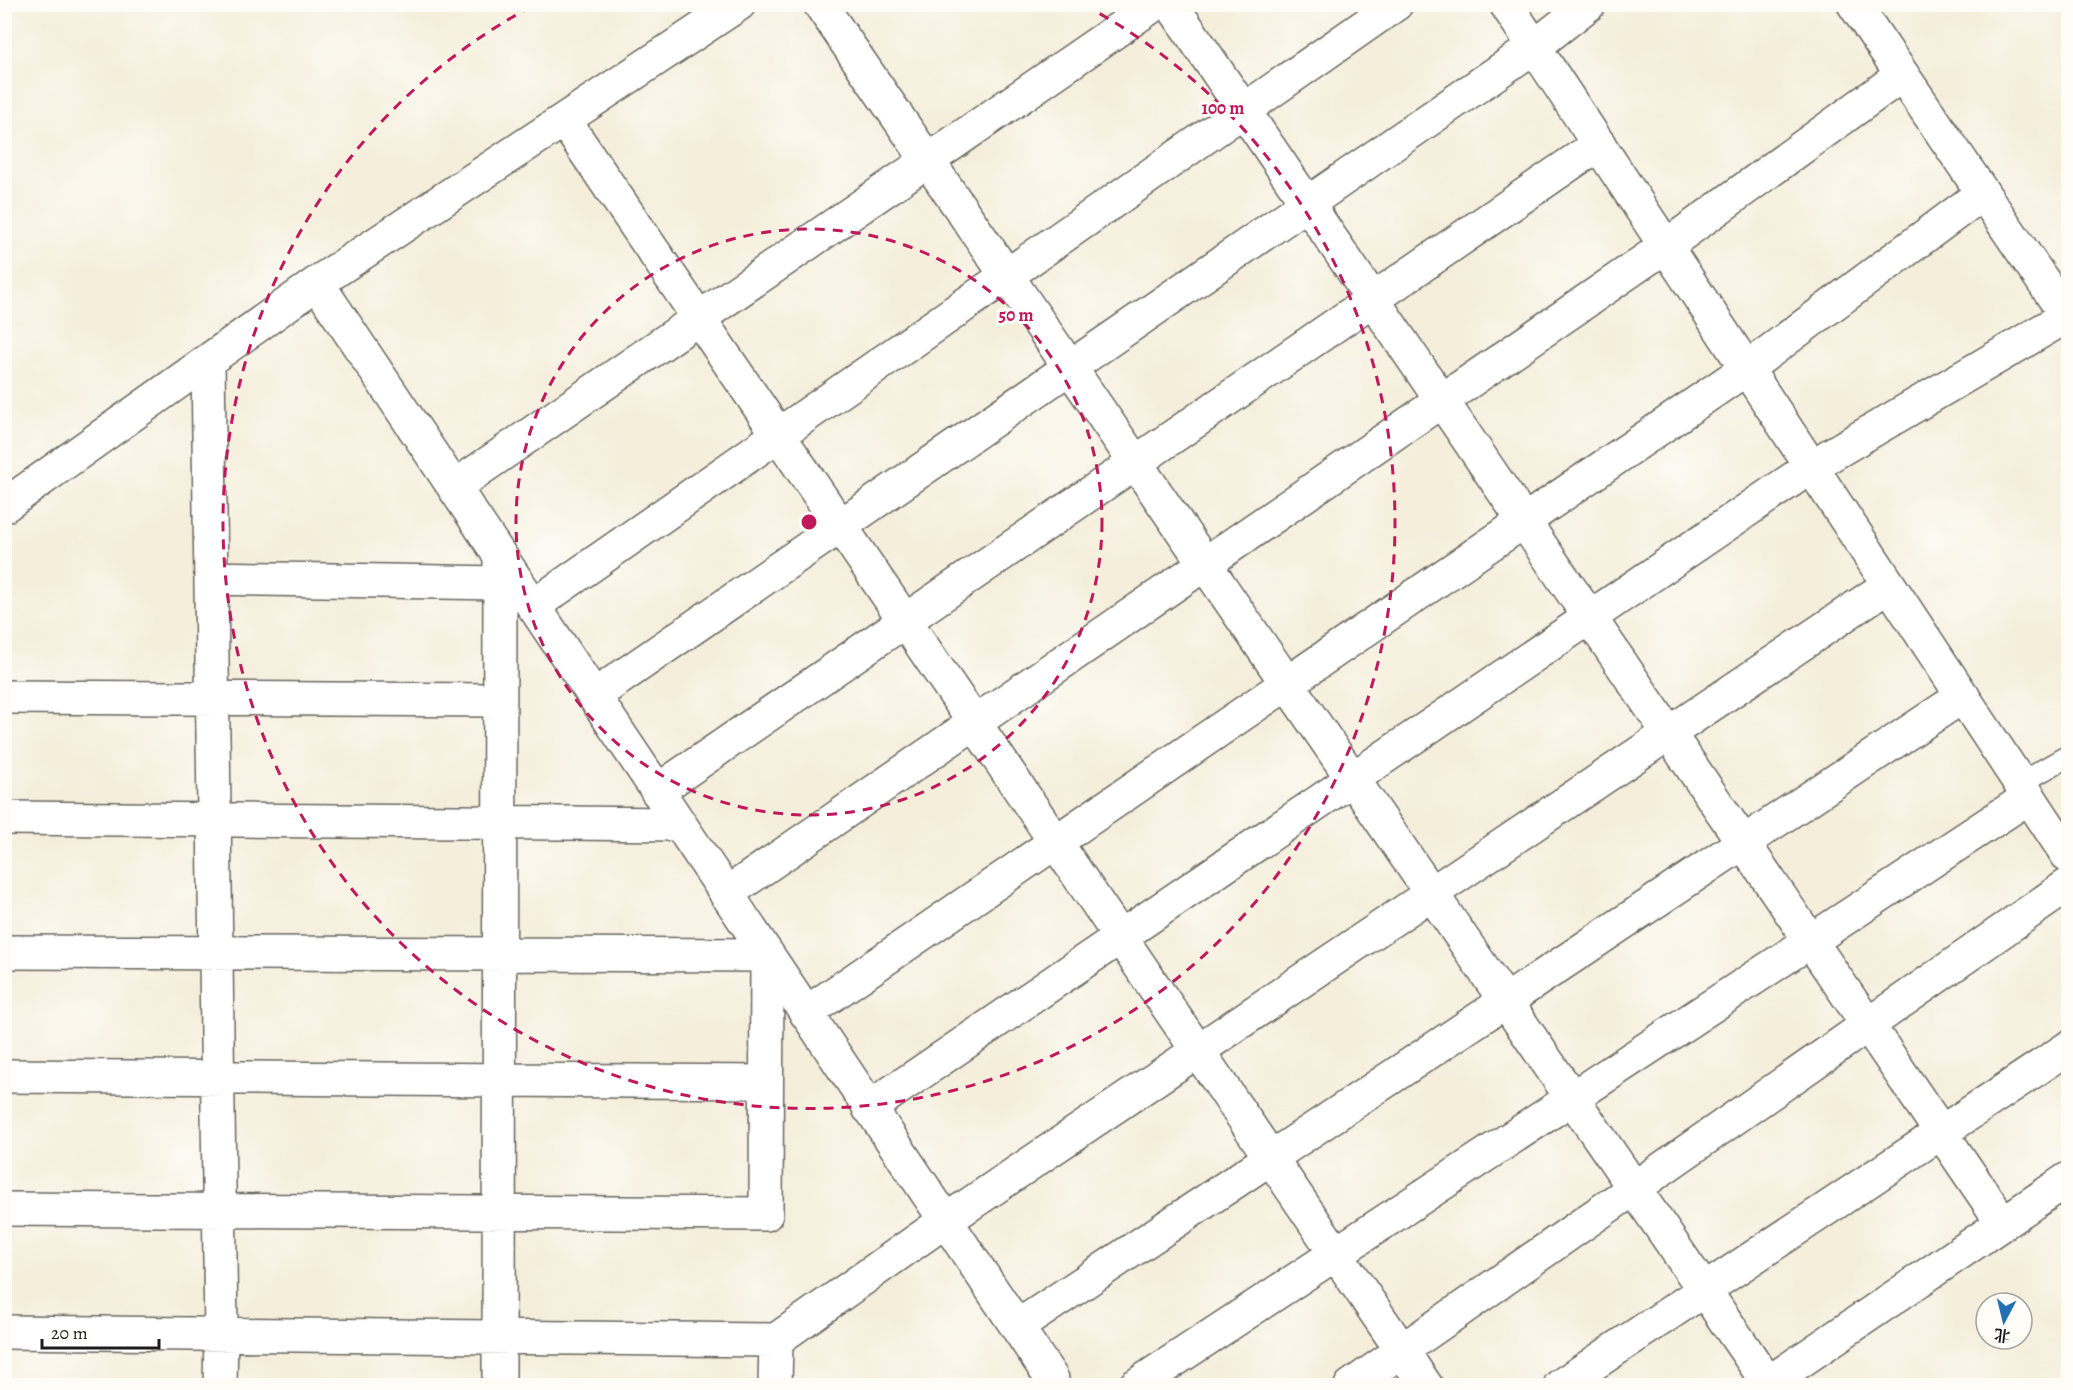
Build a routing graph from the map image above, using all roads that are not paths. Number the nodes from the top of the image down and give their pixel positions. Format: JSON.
{"nodes":[{"id":1,"x":739,"y":4,"type":"edge"},
{"id":2,"x":820,"y":4,"type":"edge"},
{"id":3,"x":1155,"y":4,"type":"edge"},
{"id":4,"x":1171,"y":4,"type":"edge"},
{"id":5,"x":1396,"y":4,"type":"edge"},
{"id":6,"x":1506,"y":4,"type":"edge"},
{"id":7,"x":1589,"y":4,"type":"edge"},
{"id":8,"x":1854,"y":4,"type":"edge"},
{"id":9,"x":1534,"y":47,"type":"junction"},
{"id":10,"x":1902,"y":75,"type":"junction"},
{"id":11,"x":1243,"y":111,"type":"junction"},
{"id":12,"x":564,"y":120,"type":"junction"},
{"id":13,"x":1599,"y":144,"type":"junction"},
{"id":14,"x":927,"y":161,"type":"junction"},
{"id":15,"x":1983,"y":193,"type":"junction"},
{"id":16,"x":1307,"y":204,"type":"junction"},
{"id":17,"x":1666,"y":246,"type":"junction"},
{"id":18,"x":1007,"y":276,"type":"junction"},
{"id":19,"x":317,"y":283,"type":"junction"},
{"id":20,"x":1373,"y":300,"type":"junction"},
{"id":21,"x":2068,"y":317,"type":"edge"},
{"id":22,"x":699,"y":318,"type":"junction"},
{"id":23,"x":208,"y":361,"type":"junction"},
{"id":24,"x":1069,"y":368,"type":"junction"},
{"id":25,"x":1746,"y":369,"type":"junction"},
{"id":26,"x":1441,"y":401,"type":"junction"},
{"id":27,"x":778,"y":435,"type":"junction"},
{"id":28,"x":1135,"y":463,"type":"junction"},
{"id":29,"x":1812,"y":466,"type":"junction"},
{"id":30,"x":454,"y":487,"type":"junction"},
{"id":31,"x":4,"y":506,"type":"edge"},
{"id":32,"x":1524,"y":521,"type":"junction"},
{"id":33,"x":840,"y":525,"type":"junction"},
{"id":34,"x":1204,"y":564,"type":"junction"},
{"id":35,"x":500,"y":570,"type":"junction"},
{"id":36,"x":211,"y":578,"type":"junction"},
{"id":37,"x":1889,"y":585,"type":"junction"},
{"id":38,"x":533,"y":606,"type":"junction"},
{"id":39,"x":1590,"y":617,"type":"junction"},
{"id":40,"x":905,"y":621,"type":"junction"},
{"id":41,"x":1286,"y":684,"type":"junction"},
{"id":42,"x":594,"y":696,"type":"junction"},
{"id":43,"x":1963,"y":696,"type":"junction"},
{"id":44,"x":4,"y":697,"type":"edge"},
{"id":45,"x":212,"y":699,"type":"junction"},
{"id":46,"x":500,"y":699,"type":"junction"},
{"id":47,"x":975,"y":722,"type":"junction"},
{"id":48,"x":1669,"y":733,"type":"junction"},
{"id":49,"x":2068,"y":756,"type":"edge"},
{"id":50,"x":1352,"y":779,"type":"junction"},
{"id":51,"x":2025,"y":790,"type":"junction"},
{"id":52,"x":657,"y":791,"type":"junction"},
{"id":53,"x":4,"y":818,"type":"edge"},
{"id":54,"x":214,"y":820,"type":"junction"},
{"id":55,"x":500,"y":823,"type":"junction"},
{"id":56,"x":679,"y":824,"type":"junction"},
{"id":57,"x":1056,"y":842,"type":"junction"},
{"id":58,"x":1743,"y":842,"type":"junction"},
{"id":59,"x":2068,"y":856,"type":"edge"},
{"id":60,"x":2068,"y":885,"type":"edge"},
{"id":61,"x":726,"y":894,"type":"junction"},
{"id":62,"x":1431,"y":894,"type":"junction"},
{"id":63,"x":1120,"y":937,"type":"junction"},
{"id":64,"x":1811,"y":941,"type":"junction"},
{"id":65,"x":4,"y":952,"type":"edge"},
{"id":66,"x":216,"y":953,"type":"junction"},
{"id":67,"x":500,"y":954,"type":"junction"},
{"id":68,"x":767,"y":955,"type":"junction"},
{"id":69,"x":1505,"y":1001,"type":"junction"},
{"id":70,"x":806,"y":1013,"type":"junction"},
{"id":71,"x":1868,"y":1025,"type":"junction"},
{"id":72,"x":2068,"y":1048,"type":"edge"},
{"id":73,"x":1198,"y":1051,"type":"junction"},
{"id":74,"x":4,"y":1076,"type":"edge"},
{"id":75,"x":217,"y":1078,"type":"junction"},
{"id":76,"x":500,"y":1081,"type":"junction"},
{"id":77,"x":766,"y":1082,"type":"junction"},
{"id":78,"x":1572,"y":1098,"type":"junction"},
{"id":79,"x":869,"y":1108,"type":"junction"},
{"id":80,"x":1941,"y":1132,"type":"junction"},
{"id":81,"x":1271,"y":1158,"type":"junction"},
{"id":82,"x":2068,"y":1179,"type":"edge"},
{"id":83,"x":1634,"y":1188,"type":"junction"},
{"id":84,"x":4,"y":1209,"type":"edge"},
{"id":85,"x":219,"y":1210,"type":"junction"},
{"id":86,"x":499,"y":1212,"type":"junction"},
{"id":87,"x":945,"y":1221,"type":"junction"},
{"id":88,"x":2003,"y":1223,"type":"junction"},
{"id":89,"x":1336,"y":1253,"type":"junction"},
{"id":90,"x":1704,"y":1290,"type":"junction"},
{"id":91,"x":1017,"y":1327,"type":"junction"},
{"id":92,"x":4,"y":1332,"type":"edge"},
{"id":93,"x":221,"y":1334,"type":"junction"},
{"id":94,"x":500,"y":1337,"type":"junction"},
{"id":95,"x":776,"y":1340,"type":"junction"},
{"id":96,"x":1402,"y":1350,"type":"junction"},
{"id":97,"x":1766,"y":1384,"type":"edge"},
{"id":98,"x":220,"y":1386,"type":"edge"},
{"id":99,"x":499,"y":1386,"type":"edge"},
{"id":100,"x":775,"y":1386,"type":"edge"},
{"id":101,"x":1051,"y":1386,"type":"edge"},
{"id":102,"x":1135,"y":1386,"type":"edge"},
{"id":103,"x":1351,"y":1386,"type":"edge"},
{"id":104,"x":1426,"y":1386,"type":"edge"},
{"id":105,"x":1560,"y":1386,"type":"edge"}],
"edges":[{"from":1,"to":12,"type":"street"},
{"from":2,"to":14,"type":"street"},
{"from":3,"to":14,"type":"street"},
{"from":4,"to":11,"type":"street"},
{"from":5,"to":11,"type":"street"},
{"from":6,"to":9,"type":"street"},
{"from":7,"to":9,"type":"street"},
{"from":8,"to":10,"type":"street"},
{"from":9,"to":13,"type":"street"},
{"from":9,"to":16,"type":"street"},
{"from":10,"to":15,"type":"street"},
{"from":10,"to":17,"type":"street"},
{"from":11,"to":16,"type":"street"},
{"from":11,"to":18,"type":"street"},
{"from":12,"to":19,"type":"street"},
{"from":12,"to":22,"type":"street"},
{"from":13,"to":17,"type":"street"},
{"from":13,"to":20,"type":"street"},
{"from":14,"to":18,"type":"street"},
{"from":14,"to":22,"type":"street"},
{"from":15,"to":21,"type":"street"},
{"from":15,"to":25,"type":"street"},
{"from":16,"to":20,"type":"street"},
{"from":16,"to":24,"type":"street"},
{"from":17,"to":25,"type":"street"},
{"from":17,"to":26,"type":"street"},
{"from":18,"to":24,"type":"street"},
{"from":18,"to":27,"type":"street"},
{"from":19,"to":23,"type":"street"},
{"from":19,"to":30,"type":"street"},
{"from":20,"to":26,"type":"street"},
{"from":20,"to":28,"type":"street"},
{"from":21,"to":29,"type":"street"},
{"from":22,"to":27,"type":"street"},
{"from":22,"to":30,"type":"street"},
{"from":23,"to":31,"type":"street"},
{"from":23,"to":36,"type":"street"},
{"from":24,"to":28,"type":"street"},
{"from":24,"to":33,"type":"street"},
{"from":25,"to":29,"type":"street"},
{"from":25,"to":32,"type":"street"},
{"from":26,"to":32,"type":"street"},
{"from":26,"to":34,"type":"street"},
{"from":27,"to":33,"type":"street"},
{"from":27,"to":38,"type":"street"},
{"from":28,"to":34,"type":"street"},
{"from":28,"to":40,"type":"street"},
{"from":29,"to":37,"type":"street"},
{"from":29,"to":39,"type":"street"},
{"from":30,"to":35,"type":"street"},
{"from":32,"to":39,"type":"street"},
{"from":32,"to":41,"type":"street"},
{"from":33,"to":40,"type":"street"},
{"from":33,"to":42,"type":"street"},
{"from":34,"to":41,"type":"street"},
{"from":34,"to":47,"type":"street"},
{"from":35,"to":36,"type":"street"},
{"from":35,"to":38,"type":"street"},
{"from":35,"to":46,"type":"street"},
{"from":36,"to":45,"type":"street"},
{"from":37,"to":43,"type":"street"},
{"from":37,"to":48,"type":"street"},
{"from":38,"to":42,"type":"street"},
{"from":39,"to":48,"type":"street"},
{"from":39,"to":50,"type":"street"},
{"from":40,"to":47,"type":"street"},
{"from":40,"to":52,"type":"street"},
{"from":41,"to":50,"type":"street"},
{"from":41,"to":57,"type":"street"},
{"from":42,"to":52,"type":"street"},
{"from":43,"to":51,"type":"street"},
{"from":43,"to":58,"type":"street"},
{"from":44,"to":45,"type":"street"},
{"from":45,"to":46,"type":"street"},
{"from":45,"to":54,"type":"street"},
{"from":46,"to":55,"type":"street"},
{"from":47,"to":57,"type":"street"},
{"from":47,"to":61,"type":"street"},
{"from":48,"to":58,"type":"street"},
{"from":48,"to":62,"type":"street"},
{"from":49,"to":51,"type":"lane"},
{"from":50,"to":62,"type":"street"},
{"from":50,"to":63,"type":"street"},
{"from":51,"to":59,"type":"street"},
{"from":51,"to":64,"type":"street"},
{"from":52,"to":56,"type":"street"},
{"from":53,"to":54,"type":"street"},
{"from":54,"to":55,"type":"street"},
{"from":54,"to":66,"type":"street"},
{"from":55,"to":56,"type":"street"},
{"from":55,"to":67,"type":"street"},
{"from":56,"to":61,"type":"street"},
{"from":57,"to":63,"type":"street"},
{"from":57,"to":70,"type":"street"},
{"from":58,"to":64,"type":"street"},
{"from":58,"to":69,"type":"street"},
{"from":60,"to":71,"type":"street"},
{"from":61,"to":68,"type":"street"},
{"from":62,"to":69,"type":"street"},
{"from":62,"to":73,"type":"street"},
{"from":63,"to":73,"type":"street"},
{"from":63,"to":79,"type":"street"},
{"from":64,"to":71,"type":"street"},
{"from":64,"to":78,"type":"street"},
{"from":65,"to":66,"type":"street"},
{"from":66,"to":67,"type":"street"},
{"from":66,"to":75,"type":"street"},
{"from":67,"to":68,"type":"street"},
{"from":67,"to":76,"type":"street"},
{"from":68,"to":70,"type":"street"},
{"from":68,"to":77,"type":"street"},
{"from":69,"to":78,"type":"street"},
{"from":69,"to":81,"type":"street"},
{"from":70,"to":79,"type":"street"},
{"from":71,"to":80,"type":"street"},
{"from":71,"to":83,"type":"street"},
{"from":72,"to":80,"type":"street"},
{"from":73,"to":81,"type":"street"},
{"from":73,"to":87,"type":"street"},
{"from":74,"to":75,"type":"street"},
{"from":75,"to":76,"type":"street"},
{"from":75,"to":85,"type":"street"},
{"from":76,"to":77,"type":"street"},
{"from":76,"to":86,"type":"street"},
{"from":77,"to":86,"type":"street"},
{"from":78,"to":83,"type":"street"},
{"from":78,"to":89,"type":"street"},
{"from":79,"to":87,"type":"street"},
{"from":80,"to":88,"type":"street"},
{"from":80,"to":90,"type":"street"},
{"from":81,"to":89,"type":"street"},
{"from":81,"to":91,"type":"street"},
{"from":82,"to":88,"type":"street"},
{"from":83,"to":90,"type":"street"},
{"from":83,"to":96,"type":"street"},
{"from":84,"to":85,"type":"street"},
{"from":85,"to":86,"type":"street"},
{"from":85,"to":93,"type":"street"},
{"from":86,"to":94,"type":"street"},
{"from":87,"to":91,"type":"street"},
{"from":87,"to":95,"type":"street"},
{"from":88,"to":97,"type":"street"},
{"from":89,"to":96,"type":"street"},
{"from":89,"to":102,"type":"street"},
{"from":90,"to":97,"type":"street"},
{"from":90,"to":105,"type":"street"},
{"from":91,"to":101,"type":"street"},
{"from":92,"to":93,"type":"street"},
{"from":93,"to":94,"type":"street"},
{"from":93,"to":98,"type":"street"},
{"from":94,"to":95,"type":"street"},
{"from":94,"to":99,"type":"street"},
{"from":95,"to":100,"type":"street"},
{"from":96,"to":103,"type":"street"},
{"from":96,"to":104,"type":"street"}]}
